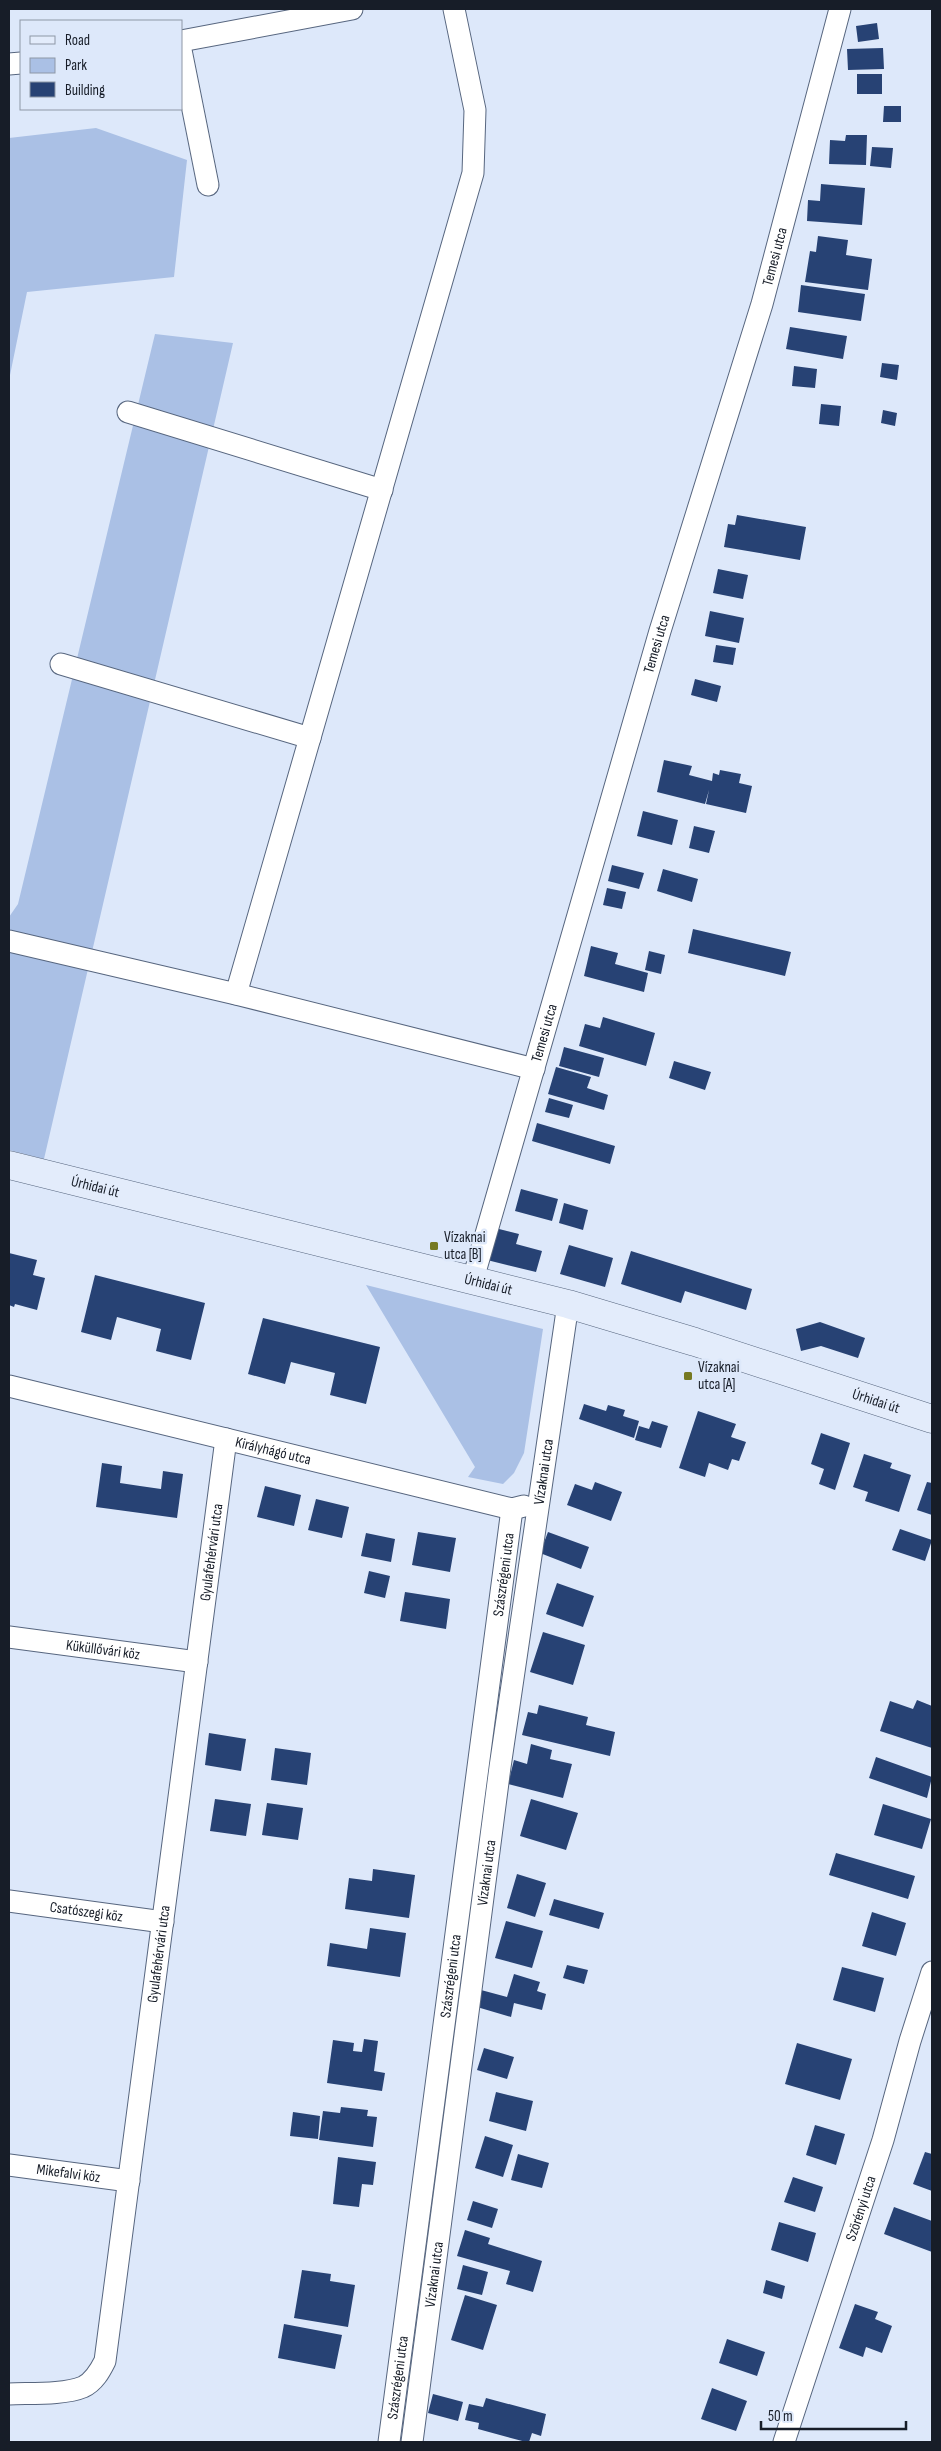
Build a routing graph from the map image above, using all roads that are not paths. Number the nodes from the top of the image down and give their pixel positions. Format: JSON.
{"nodes":[{"id":1,"x":352,"y":9,"type":"edge"},
{"id":2,"x":454,"y":9,"type":"edge"},
{"id":3,"x":840,"y":9,"type":"edge"},
{"id":4,"x":182,"y":41,"type":"edge"},
{"id":5,"x":182,"y":55,"type":"edge"},
{"id":6,"x":208,"y":185,"type":"dead end"},
{"id":7,"x":128,"y":412,"type":"dead end"},
{"id":8,"x":382,"y":490,"type":"junction"},
{"id":9,"x":61,"y":664,"type":"dead end"},
{"id":10,"x":310,"y":738,"type":"junction"},
{"id":11,"x":9,"y":941,"type":"edge"},
{"id":12,"x":236,"y":994,"type":"junction"},
{"id":13,"x":534,"y":1069,"type":"junction"},
{"id":14,"x":9,"y":1165,"type":"edge"},
{"id":15,"x":473,"y":1279,"type":"junction"},
{"id":16,"x":568,"y":1304,"type":"junction"},
{"id":17,"x":9,"y":1386,"type":"edge"},
{"id":18,"x":932,"y":1420,"type":"edge"},
{"id":19,"x":226,"y":1439,"type":"junction"},
{"id":20,"x":539,"y":1501,"type":"junction"},
{"id":21,"x":512,"y":1509,"type":"junction"},
{"id":22,"x":9,"y":1636,"type":"edge"},
{"id":23,"x":197,"y":1662,"type":"junction"},
{"id":24,"x":9,"y":1901,"type":"edge"},
{"id":25,"x":163,"y":1922,"type":"junction"},
{"id":26,"x":932,"y":1972,"type":"edge"},
{"id":27,"x":9,"y":2165,"type":"edge"},
{"id":28,"x":129,"y":2181,"type":"junction"},
{"id":29,"x":9,"y":2394,"type":"edge"},
{"id":30,"x":389,"y":2442,"type":"edge"},
{"id":31,"x":412,"y":2442,"type":"edge"},
{"id":32,"x":784,"y":2442,"type":"edge"}],
"edges":[{"from":1,"to":4,"type":"street"},
{"from":2,"to":8,"type":"street"},
{"from":3,"to":13,"type":"street","name":"Temesi utca"},
{"from":5,"to":6,"type":"street"},
{"from":7,"to":8,"type":"street"},
{"from":8,"to":10,"type":"street"},
{"from":9,"to":10,"type":"street"},
{"from":10,"to":12,"type":"street"},
{"from":11,"to":12,"type":"street"},
{"from":12,"to":13,"type":"street"},
{"from":13,"to":15,"type":"street","name":"Temesi utca"},
{"from":14,"to":15,"type":"main road","name":"Úrhidai út"},
{"from":15,"to":16,"type":"main road","name":"Úrhidai út"},
{"from":16,"to":18,"type":"main road","name":"Úrhidai út"},
{"from":16,"to":20,"type":"street","name":"Vízaknai utca"},
{"from":17,"to":19,"type":"street","name":"Királyhágó utca"},
{"from":19,"to":21,"type":"street","name":"Királyhágó utca"},
{"from":19,"to":23,"type":"street","name":"Gyulafehérvári utca"},
{"from":20,"to":21,"type":"street"},
{"from":20,"to":31,"type":"street","name":"Vízaknai utca"},
{"from":21,"to":30,"type":"street","name":"Szászrégeni utca"},
{"from":22,"to":23,"type":"street","name":"Küküllővári köz"},
{"from":23,"to":25,"type":"street","name":"Gyulafehérvári utca"},
{"from":24,"to":25,"type":"street","name":"Csatószegi köz"},
{"from":25,"to":28,"type":"street","name":"Gyulafehérvári utca"},
{"from":26,"to":32,"type":"street","name":"Szörényi utca"},
{"from":27,"to":28,"type":"street","name":"Mikefalvi köz"},
{"from":28,"to":29,"type":"street","name":"Gyulafehérvári utca"}]}
